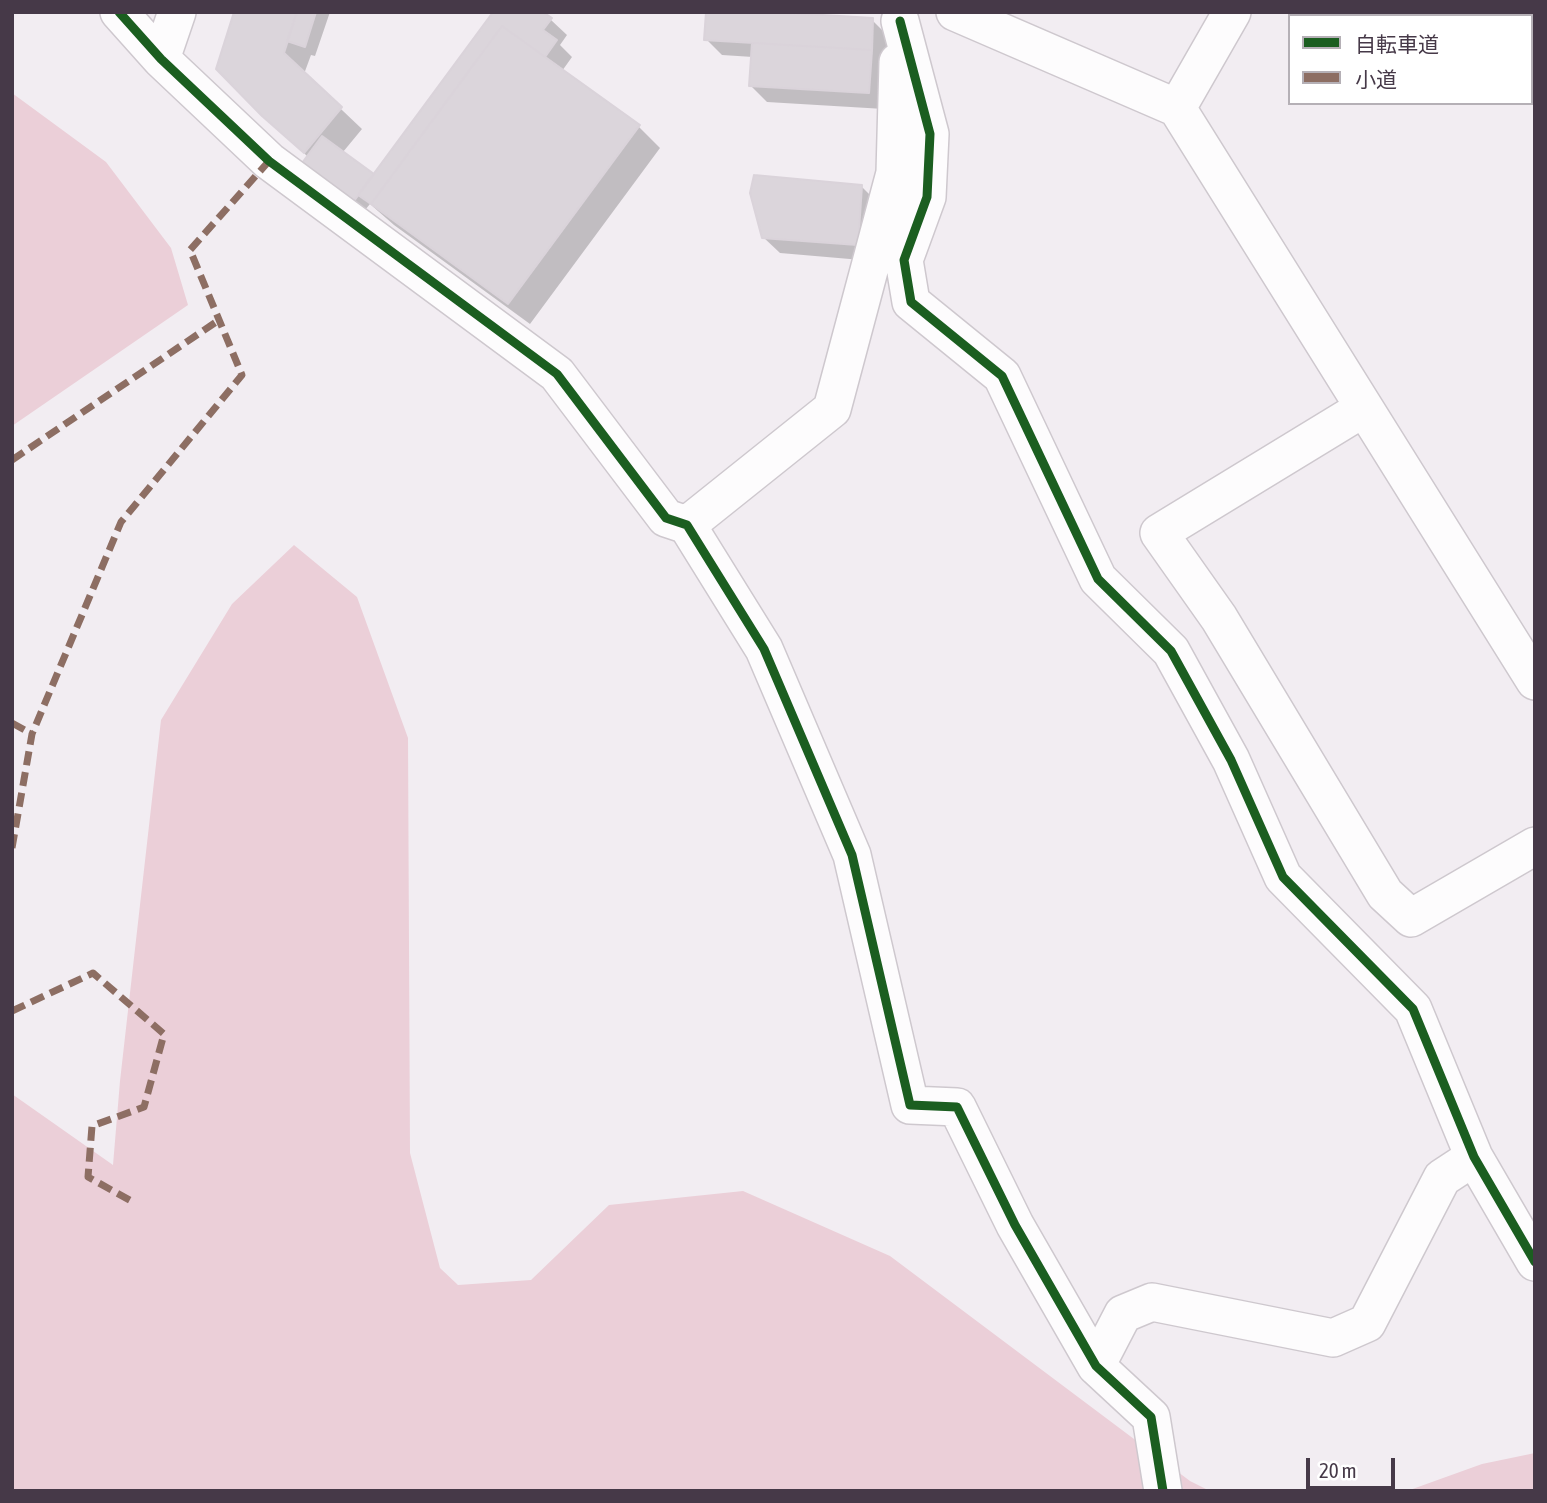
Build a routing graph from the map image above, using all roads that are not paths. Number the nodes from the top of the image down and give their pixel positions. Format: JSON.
{"nodes":[{"id":1,"x":177,"y":12,"type":"edge"},
{"id":2,"x":955,"y":12,"type":"edge"},
{"id":3,"x":1232,"y":12,"type":"edge"},
{"id":4,"x":130,"y":17,"type":"edge"},
{"id":5,"x":900,"y":17,"type":"edge"},
{"id":6,"x":161,"y":59,"type":"junction"},
{"id":7,"x":1177,"y":108,"type":"junction"},
{"id":8,"x":1364,"y":408,"type":"junction"},
{"id":9,"x":687,"y":526,"type":"junction"},
{"id":10,"x":1535,"y":681,"type":"edge"},
{"id":11,"x":1535,"y":846,"type":"edge"},
{"id":12,"x":1474,"y":1157,"type":"junction"},
{"id":13,"x":1535,"y":1262,"type":"edge"},
{"id":14,"x":1096,"y":1366,"type":"junction"},
{"id":15,"x":1163,"y":1491,"type":"edge"}],
"edges":[{"from":1,"to":6,"type":"street"},
{"from":2,"to":7,"type":"street"},
{"from":3,"to":7,"type":"street"},
{"from":4,"to":6,"type":"street"},
{"from":5,"to":9,"type":"street"},
{"from":5,"to":12,"type":"street"},
{"from":6,"to":9,"type":"street"},
{"from":7,"to":8,"type":"street"},
{"from":8,"to":10,"type":"street"},
{"from":8,"to":11,"type":"street"},
{"from":9,"to":14,"type":"street"},
{"from":12,"to":13,"type":"street"},
{"from":12,"to":14,"type":"street"},
{"from":14,"to":15,"type":"street"}]}
